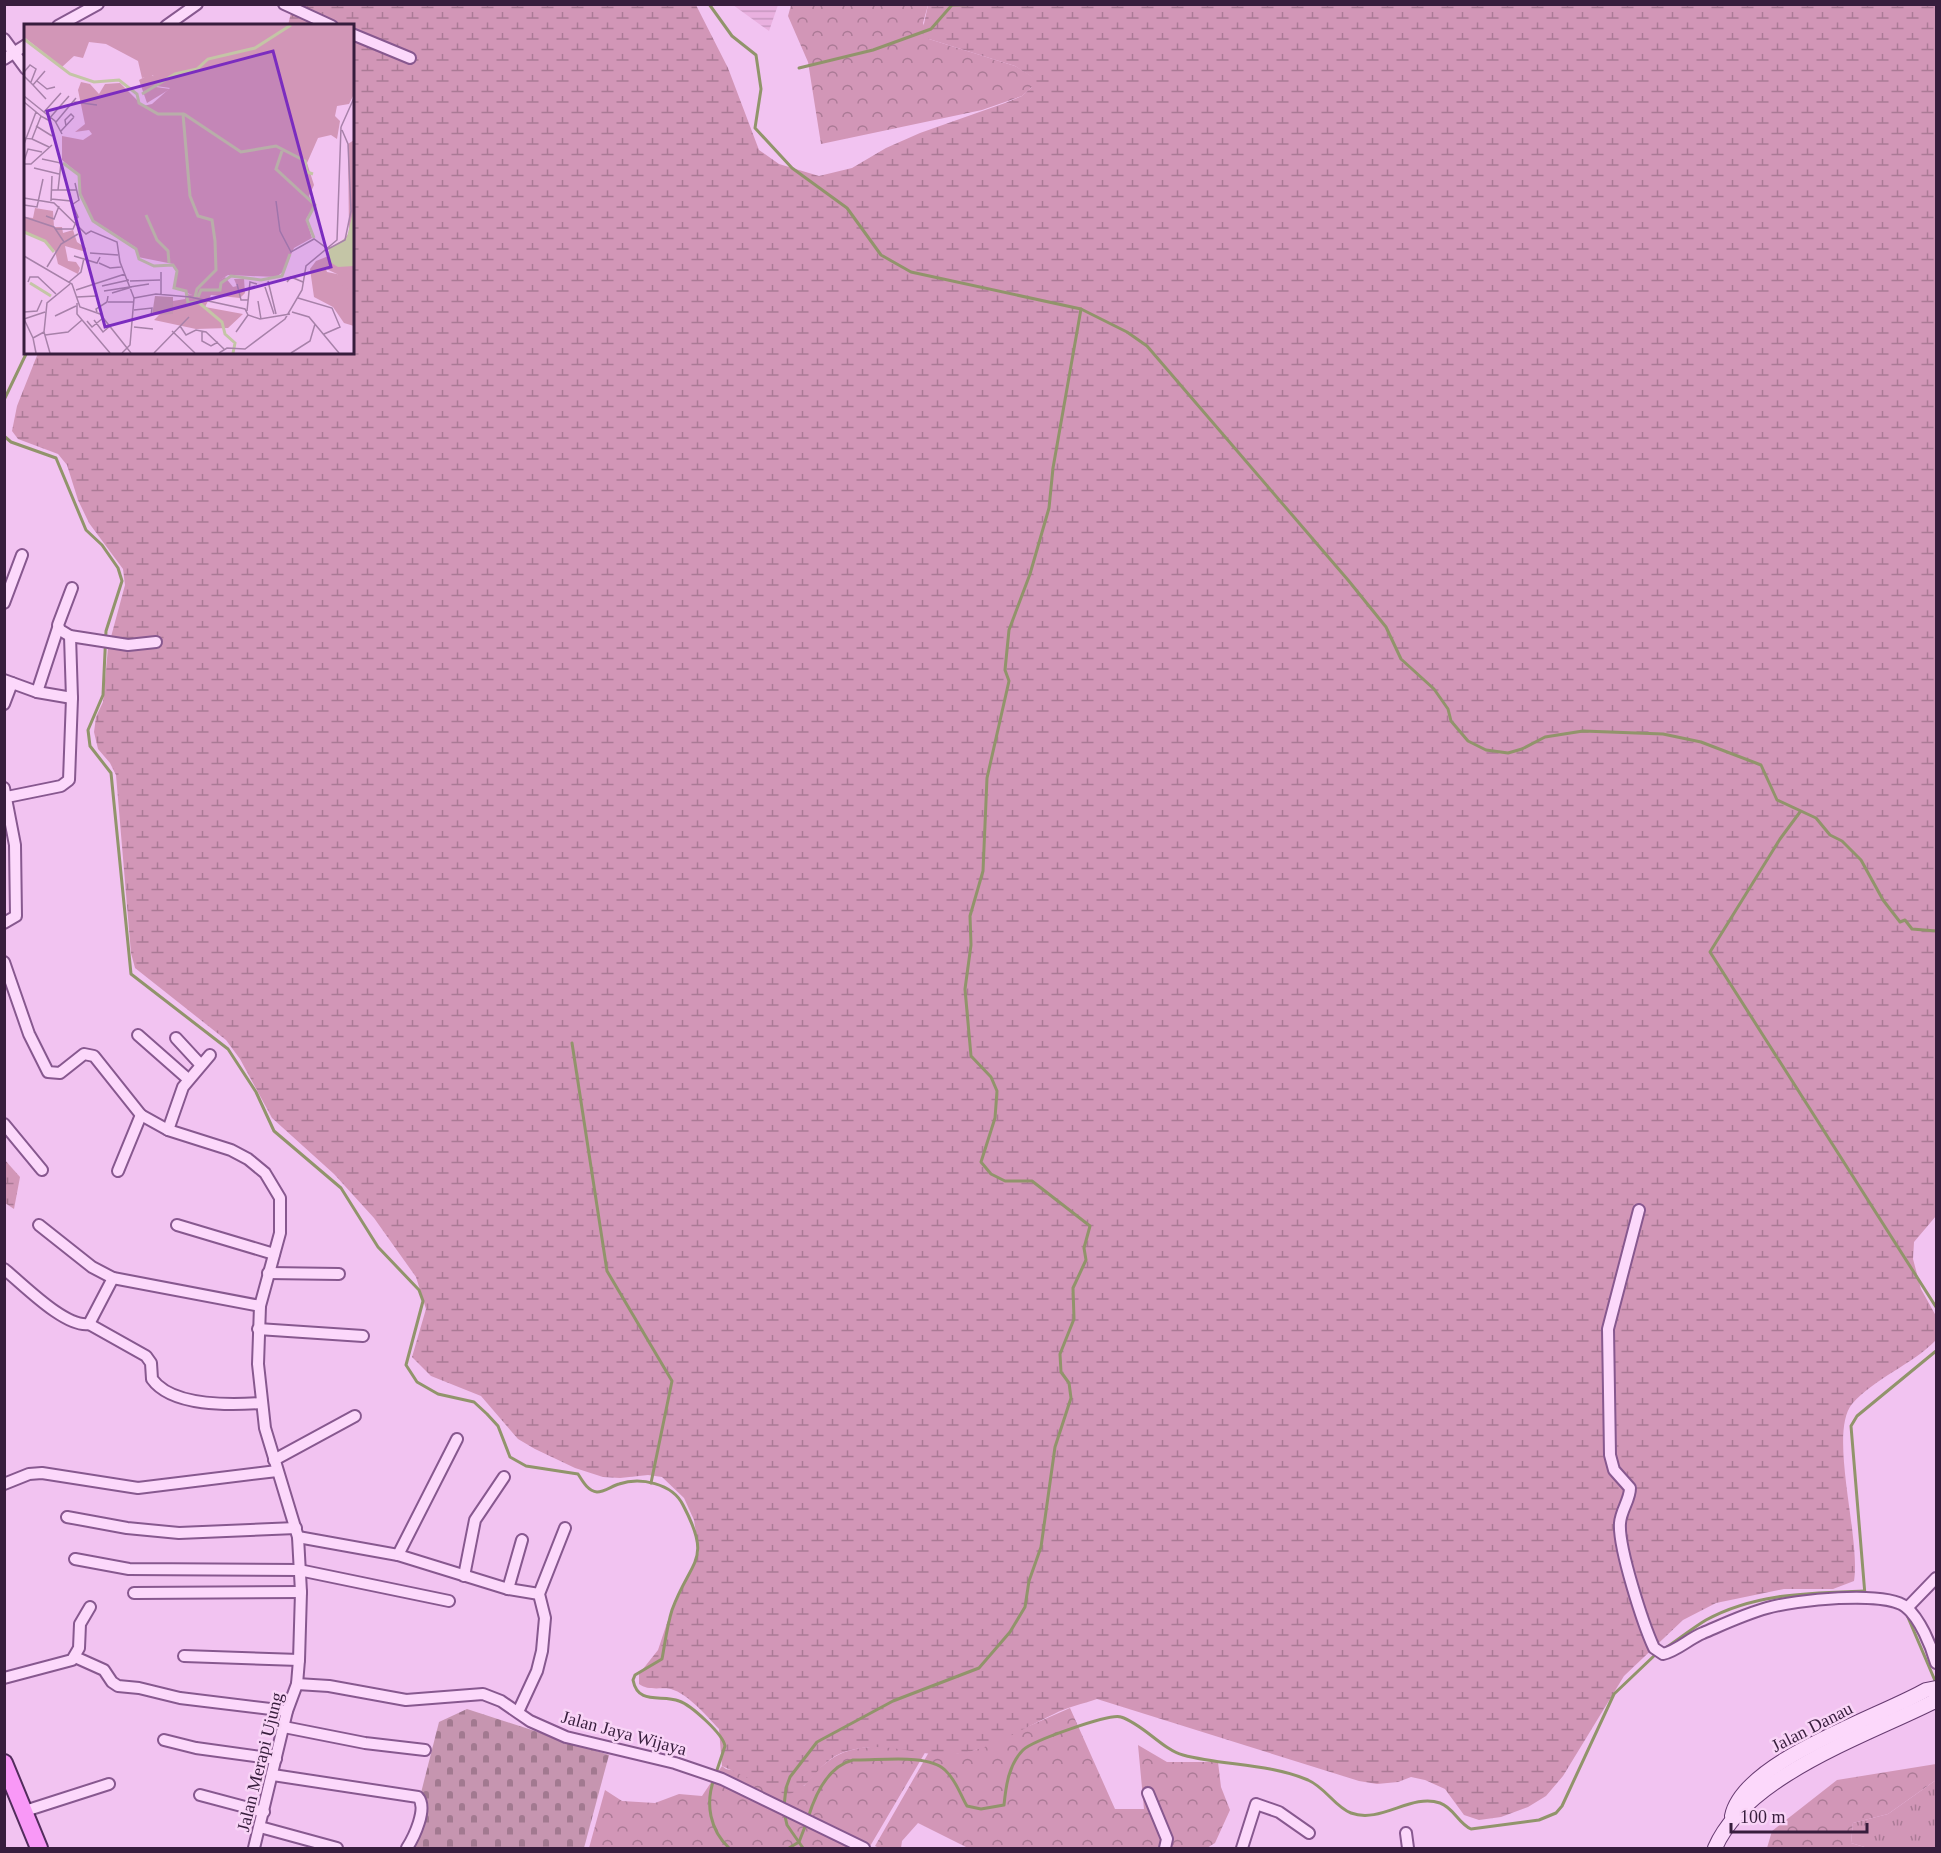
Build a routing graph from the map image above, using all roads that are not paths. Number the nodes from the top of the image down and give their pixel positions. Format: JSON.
{"nodes":[{"id":1,"x":98,"y":4,"type":"edge"},
{"id":2,"x":197,"y":4,"type":"edge"},
{"id":3,"x":284,"y":4,"type":"edge"},
{"id":4,"x":62,"y":24,"type":"edge"},
{"id":5,"x":169,"y":24,"type":"edge"},
{"id":6,"x":328,"y":24,"type":"edge"},
{"id":7,"x":354,"y":35,"type":"edge"},
{"id":8,"x":4,"y":39,"type":"edge"},
{"id":9,"x":24,"y":46,"type":"edge"},
{"id":10,"x":14,"y":51,"type":"junction"},
{"id":11,"x":410,"y":58,"type":"dead end"},
{"id":12,"x":4,"y":59,"type":"edge"},
{"id":13,"x":24,"y":66,"type":"edge"},
{"id":14,"x":22,"y":555,"type":"dead end"},
{"id":15,"x":72,"y":588,"type":"dead end"},
{"id":16,"x":4,"y":603,"type":"edge"},
{"id":17,"x":58,"y":628,"type":"junction"},
{"id":18,"x":70,"y":636,"type":"junction"},
{"id":19,"x":156,"y":642,"type":"dead end"},
{"id":20,"x":8,"y":682,"type":"edge"},
{"id":21,"x":37,"y":692,"type":"junction"},
{"id":22,"x":72,"y":698,"type":"junction"},
{"id":23,"x":4,"y":704,"type":"edge"},
{"id":24,"x":6,"y":792,"type":"edge"},
{"id":25,"x":4,"y":923,"type":"edge"},
{"id":26,"x":4,"y":962,"type":"edge"},
{"id":27,"x":138,"y":1035,"type":"dead end"},
{"id":28,"x":176,"y":1038,"type":"dead end"},
{"id":29,"x":210,"y":1055,"type":"dead end"},
{"id":30,"x":201,"y":1064,"type":"junction"},
{"id":31,"x":188,"y":1079,"type":"junction"},
{"id":32,"x":141,"y":1115,"type":"junction"},
{"id":33,"x":4,"y":1124,"type":"edge"},
{"id":34,"x":168,"y":1130,"type":"junction"},
{"id":35,"x":42,"y":1170,"type":"dead end"},
{"id":36,"x":118,"y":1171,"type":"dead end"},
{"id":37,"x":1639,"y":1210,"type":"dead end"},
{"id":38,"x":39,"y":1225,"type":"dead end"},
{"id":39,"x":177,"y":1225,"type":"dead end"},
{"id":40,"x":274,"y":1254,"type":"junction"},
{"id":41,"x":4,"y":1269,"type":"edge"},
{"id":42,"x":268,"y":1273,"type":"junction"},
{"id":43,"x":339,"y":1274,"type":"dead end"},
{"id":44,"x":113,"y":1278,"type":"junction"},
{"id":45,"x":260,"y":1306,"type":"junction"},
{"id":46,"x":89,"y":1324,"type":"junction"},
{"id":47,"x":258,"y":1329,"type":"junction"},
{"id":48,"x":363,"y":1336,"type":"dead end"},
{"id":49,"x":261,"y":1403,"type":"junction"},
{"id":50,"x":355,"y":1416,"type":"dead end"},
{"id":51,"x":457,"y":1439,"type":"dead end"},
{"id":52,"x":274,"y":1460,"type":"junction"},
{"id":53,"x":277,"y":1471,"type":"junction"},
{"id":54,"x":504,"y":1477,"type":"dead end"},
{"id":55,"x":4,"y":1484,"type":"edge"},
{"id":56,"x":68,"y":1517,"type":"dead end"},
{"id":57,"x":565,"y":1528,"type":"dead end"},
{"id":58,"x":297,"y":1532,"type":"junction"},
{"id":59,"x":522,"y":1540,"type":"dead end"},
{"id":60,"x":398,"y":1555,"type":"junction"},
{"id":61,"x":75,"y":1559,"type":"dead end"},
{"id":62,"x":299,"y":1569,"type":"junction"},
{"id":63,"x":464,"y":1576,"type":"junction"},
{"id":64,"x":1936,"y":1578,"type":"edge"},
{"id":65,"x":508,"y":1589,"type":"junction"},
{"id":66,"x":134,"y":1593,"type":"dead end"},
{"id":67,"x":301,"y":1593,"type":"junction"},
{"id":68,"x":539,"y":1593,"type":"junction"},
{"id":69,"x":449,"y":1601,"type":"dead end"},
{"id":70,"x":90,"y":1608,"type":"dead end"},
{"id":71,"x":1907,"y":1608,"type":"junction"},
{"id":72,"x":184,"y":1656,"type":"dead end"},
{"id":73,"x":75,"y":1657,"type":"junction"},
{"id":74,"x":299,"y":1660,"type":"junction"},
{"id":75,"x":1936,"y":1663,"type":"edge"},
{"id":76,"x":4,"y":1677,"type":"edge"},
{"id":77,"x":297,"y":1684,"type":"junction"},
{"id":78,"x":1935,"y":1691,"type":"edge"},
{"id":79,"x":287,"y":1710,"type":"junction"},
{"id":80,"x":518,"y":1712,"type":"junction"},
{"id":81,"x":284,"y":1726,"type":"junction"},
{"id":82,"x":164,"y":1740,"type":"dead end"},
{"id":83,"x":425,"y":1750,"type":"dead end"},
{"id":84,"x":276,"y":1760,"type":"junction"},
{"id":85,"x":6,"y":1773,"type":"edge"},
{"id":86,"x":273,"y":1775,"type":"junction"},
{"id":87,"x":110,"y":1784,"type":"dead end"},
{"id":88,"x":1148,"y":1793,"type":"dead end"},
{"id":89,"x":200,"y":1796,"type":"dead end"},
{"id":90,"x":25,"y":1811,"type":"junction"},
{"id":91,"x":264,"y":1812,"type":"junction"},
{"id":92,"x":260,"y":1827,"type":"junction"},
{"id":93,"x":1310,"y":1833,"type":"dead end"},
{"id":94,"x":1406,"y":1833,"type":"dead end"},
{"id":95,"x":39,"y":1848,"type":"edge"},
{"id":96,"x":254,"y":1848,"type":"edge"},
{"id":97,"x":337,"y":1848,"type":"edge"},
{"id":98,"x":407,"y":1848,"type":"edge"},
{"id":99,"x":864,"y":1848,"type":"edge"},
{"id":100,"x":1165,"y":1848,"type":"edge"},
{"id":101,"x":1242,"y":1848,"type":"edge"},
{"id":102,"x":1408,"y":1848,"type":"edge"},
{"id":103,"x":1715,"y":1848,"type":"edge"}],
"edges":[{"from":1,"to":4,"type":"street"},
{"from":2,"to":5,"type":"street"},
{"from":3,"to":6,"type":"street"},
{"from":7,"to":11,"type":"street"},
{"from":8,"to":10,"type":"street"},
{"from":9,"to":10,"type":"street"},
{"from":10,"to":12,"type":"street"},
{"from":10,"to":13,"type":"street"},
{"from":14,"to":16,"type":"street"},
{"from":15,"to":17,"type":"street"},
{"from":17,"to":18,"type":"street"},
{"from":17,"to":21,"type":"street"},
{"from":18,"to":19,"type":"street"},
{"from":18,"to":22,"type":"street"},
{"from":20,"to":21,"type":"street"},
{"from":20,"to":23,"type":"street"},
{"from":21,"to":22,"type":"street"},
{"from":22,"to":24,"type":"street"},
{"from":24,"to":25,"type":"street"},
{"from":26,"to":32,"type":"street"},
{"from":27,"to":31,"type":"street"},
{"from":28,"to":30,"type":"street"},
{"from":29,"to":30,"type":"street"},
{"from":30,"to":31,"type":"street"},
{"from":31,"to":34,"type":"street"},
{"from":32,"to":34,"type":"street","name":"Jalan Merapi Ujung"},
{"from":32,"to":36,"type":"street"},
{"from":33,"to":35,"type":"street"},
{"from":34,"to":40,"type":"street","name":"Jalan Merapi Ujung"},
{"from":37,"to":71,"type":"street"},
{"from":38,"to":44,"type":"street"},
{"from":39,"to":40,"type":"street"},
{"from":40,"to":42,"type":"street","name":"Jalan Merapi Ujung"},
{"from":41,"to":46,"type":"street"},
{"from":42,"to":43,"type":"street"},
{"from":42,"to":45,"type":"street","name":"Jalan Merapi Ujung"},
{"from":44,"to":45,"type":"street"},
{"from":44,"to":46,"type":"street"},
{"from":45,"to":47,"type":"street","name":"Jalan Merapi Ujung"},
{"from":46,"to":49,"type":"street"},
{"from":47,"to":48,"type":"street"},
{"from":47,"to":49,"type":"street","name":"Jalan Merapi Ujung"},
{"from":49,"to":52,"type":"street","name":"Jalan Merapi Ujung"},
{"from":50,"to":52,"type":"street"},
{"from":51,"to":60,"type":"street"},
{"from":52,"to":53,"type":"street","name":"Jalan Merapi Ujung"},
{"from":53,"to":55,"type":"street"},
{"from":53,"to":58,"type":"street","name":"Jalan Merapi Ujung"},
{"from":54,"to":63,"type":"street"},
{"from":56,"to":58,"type":"street"},
{"from":57,"to":68,"type":"street"},
{"from":58,"to":60,"type":"street"},
{"from":58,"to":62,"type":"street","name":"Jalan Merapi Ujung"},
{"from":59,"to":65,"type":"street"},
{"from":60,"to":63,"type":"street"},
{"from":61,"to":62,"type":"street"},
{"from":62,"to":67,"type":"street","name":"Jalan Merapi Ujung"},
{"from":62,"to":69,"type":"street"},
{"from":63,"to":65,"type":"street"},
{"from":64,"to":71,"type":"street"},
{"from":65,"to":68,"type":"street"},
{"from":66,"to":67,"type":"street"},
{"from":67,"to":74,"type":"street","name":"Jalan Merapi Ujung"},
{"from":68,"to":80,"type":"street"},
{"from":70,"to":73,"type":"street"},
{"from":71,"to":75,"type":"street"},
{"from":72,"to":74,"type":"street"},
{"from":73,"to":76,"type":"street"},
{"from":73,"to":79,"type":"street"},
{"from":74,"to":77,"type":"street","name":"Jalan Merapi Ujung"},
{"from":77,"to":79,"type":"street","name":"Jalan Merapi Ujung"},
{"from":77,"to":80,"type":"street","name":"Jalan Jaya Wijaya"},
{"from":78,"to":103,"type":"street","name":"Jalan Danau"},
{"from":79,"to":81,"type":"street","name":"Jalan Merapi Ujung"},
{"from":80,"to":99,"type":"street","name":"Jalan Jaya Wijaya"},
{"from":81,"to":83,"type":"street"},
{"from":81,"to":84,"type":"street","name":"Jalan Merapi Ujung"},
{"from":82,"to":84,"type":"street"},
{"from":84,"to":86,"type":"street","name":"Jalan Merapi Ujung"},
{"from":85,"to":90,"type":"main road"},
{"from":86,"to":91,"type":"street","name":"Jalan Merapi Ujung"},
{"from":86,"to":98,"type":"street"},
{"from":87,"to":90,"type":"street"},
{"from":88,"to":100,"type":"street"},
{"from":89,"to":91,"type":"street"},
{"from":90,"to":95,"type":"main road"},
{"from":91,"to":92,"type":"street","name":"Jalan Merapi Ujung"},
{"from":92,"to":96,"type":"street","name":"Jalan Merapi Ujung"},
{"from":92,"to":97,"type":"street"},
{"from":93,"to":101,"type":"street"},
{"from":94,"to":102,"type":"street"}]}
